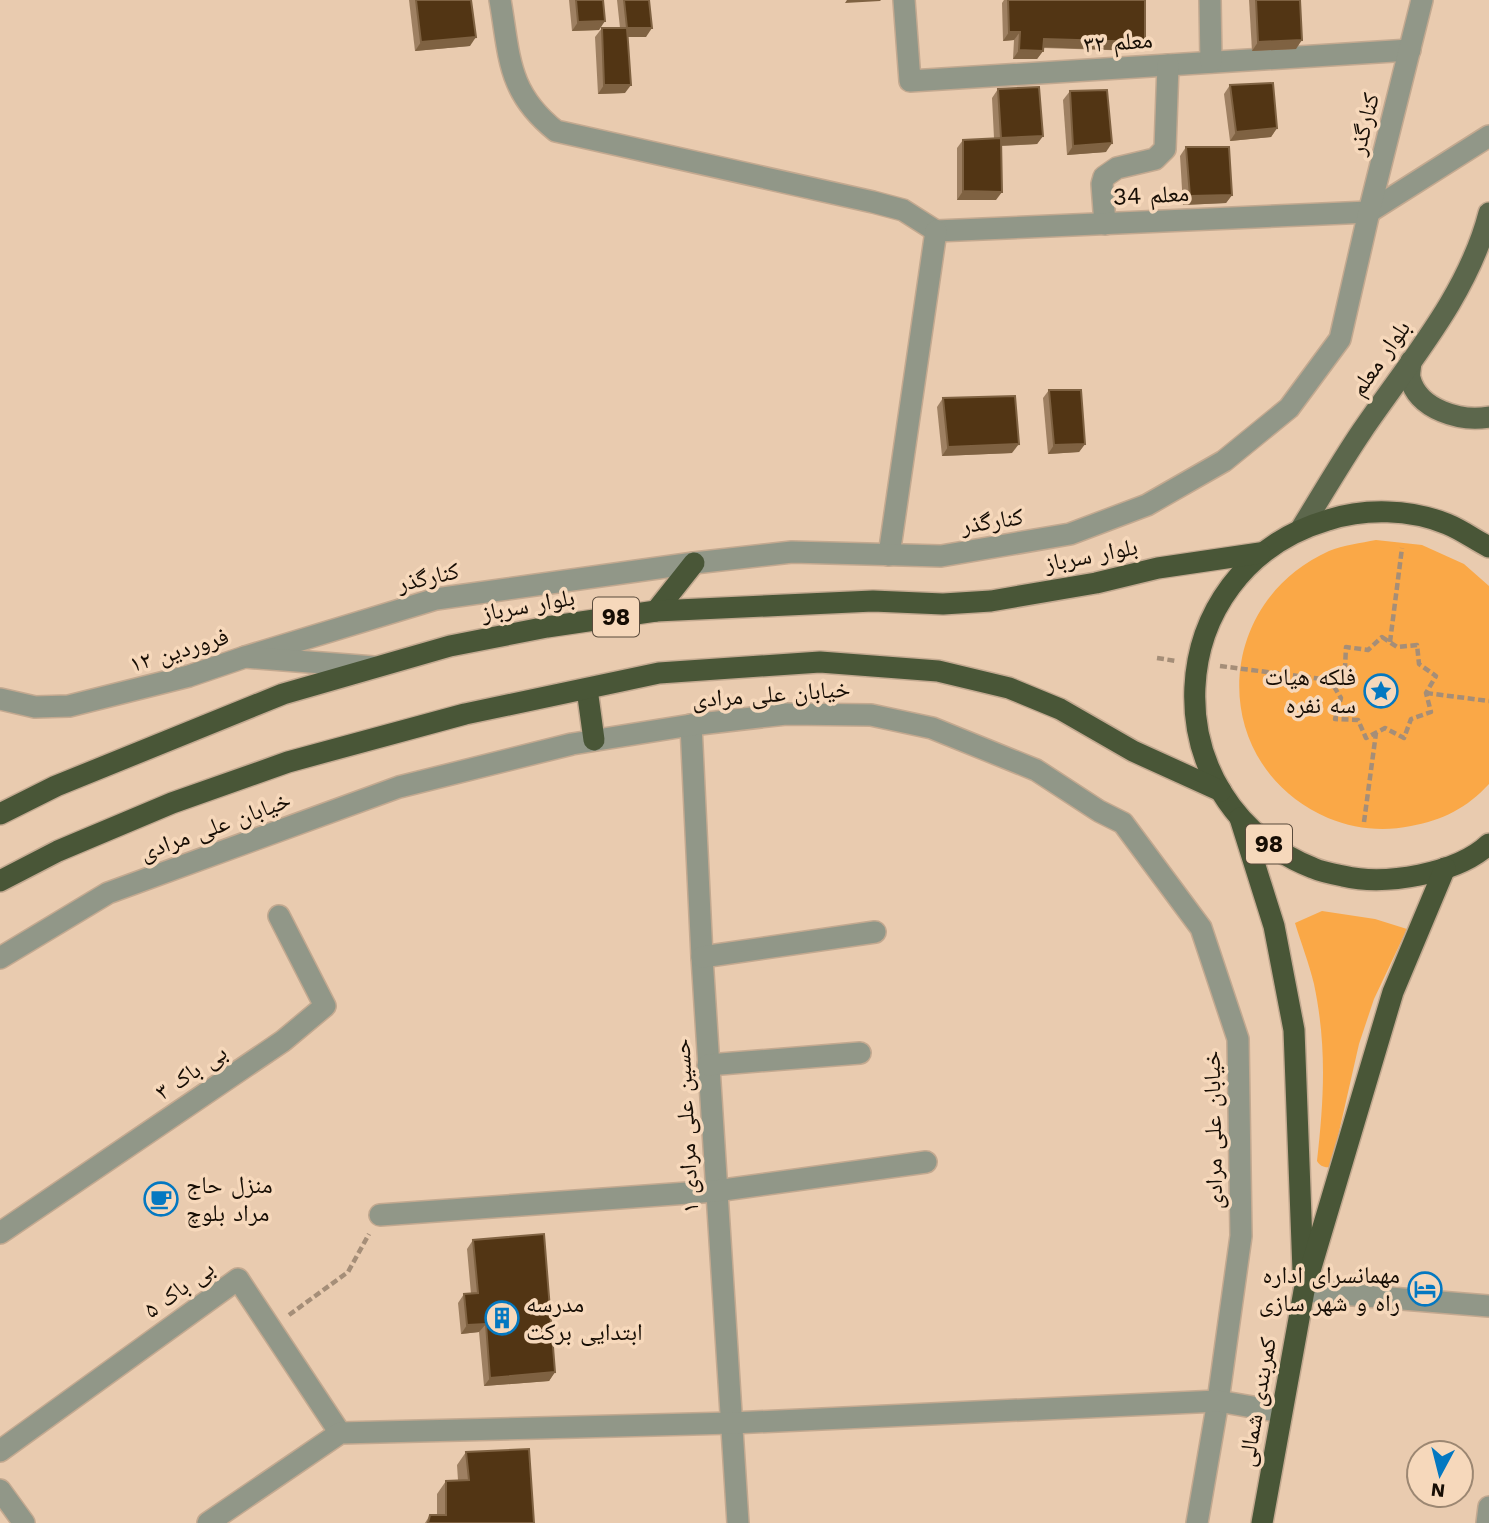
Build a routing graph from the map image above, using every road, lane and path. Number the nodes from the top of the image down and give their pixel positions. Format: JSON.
{"nodes":[{"id":1,"x":500,"y":0,"type":"edge"},
{"id":2,"x":904,"y":0,"type":"edge"},
{"id":3,"x":1210,"y":0,"type":"edge"},
{"id":4,"x":1422,"y":0,"type":"edge"},
{"id":5,"x":1410,"y":50,"type":"junction"},
{"id":6,"x":1211,"y":62,"type":"junction"},
{"id":7,"x":1168,"y":65,"type":"junction"},
{"id":8,"x":1489,"y":136,"type":"edge"},
{"id":9,"x":1369,"y":212,"type":"junction"},
{"id":10,"x":1489,"y":213,"type":"edge"},
{"id":11,"x":1105,"y":224,"type":"junction"},
{"id":12,"x":936,"y":231,"type":"junction"},
{"id":13,"x":1411,"y":361,"type":"junction"},
{"id":14,"x":1489,"y":417,"type":"edge"},
{"id":15,"x":1302,"y":527,"type":"junction"},
{"id":16,"x":1489,"y":547,"type":"edge"},
{"id":17,"x":1402,"y":548,"type":"dead end"},
{"id":18,"x":1260,"y":553,"type":"junction"},
{"id":19,"x":889,"y":555,"type":"junction"},
{"id":20,"x":694,"y":563,"type":"junction"},
{"id":21,"x":656,"y":611,"type":"junction"},
{"id":22,"x":1390,"y":642,"type":"junction"},
{"id":23,"x":245,"y":657,"type":"junction"},
{"id":24,"x":1157,"y":658,"type":"dead end"},
{"id":25,"x":1198,"y":663,"type":"junction"},
{"id":26,"x":376,"y":668,"type":"junction"},
{"id":27,"x":1330,"y":681,"type":"junction"},
{"id":28,"x":587,"y":689,"type":"junction"},
{"id":29,"x":1426,"y":693,"type":"junction"},
{"id":30,"x":0,"y":699,"type":"edge"},
{"id":31,"x":1489,"y":701,"type":"edge"},
{"id":32,"x":691,"y":725,"type":"junction"},
{"id":33,"x":1376,"y":733,"type":"junction"},
{"id":34,"x":594,"y":740,"type":"junction"},
{"id":35,"x":1221,"y":790,"type":"junction"},
{"id":36,"x":0,"y":814,"type":"edge"},
{"id":37,"x":1240,"y":818,"type":"junction"},
{"id":38,"x":1364,"y":822,"type":"dead end"},
{"id":39,"x":1488,"y":846,"type":"edge"},
{"id":40,"x":1445,"y":868,"type":"junction"},
{"id":41,"x":0,"y":881,"type":"edge"},
{"id":42,"x":279,"y":916,"type":"dead end"},
{"id":43,"x":875,"y":932,"type":"dead end"},
{"id":44,"x":702,"y":957,"type":"junction"},
{"id":45,"x":0,"y":958,"type":"edge"},
{"id":46,"x":860,"y":1053,"type":"dead end"},
{"id":47,"x":708,"y":1065,"type":"junction"},
{"id":48,"x":926,"y":1162,"type":"dead end"},
{"id":49,"x":716,"y":1191,"type":"junction"},
{"id":50,"x":380,"y":1215,"type":"joint"},
{"id":51,"x":0,"y":1234,"type":"edge"},
{"id":52,"x":1304,"y":1291,"type":"junction"},
{"id":53,"x":1489,"y":1306,"type":"edge"},
{"id":54,"x":271,"y":1328,"type":"junction"},
{"id":55,"x":1218,"y":1401,"type":"junction"},
{"id":56,"x":1281,"y":1412,"type":"junction"},
{"id":57,"x":732,"y":1423,"type":"junction"},
{"id":58,"x":340,"y":1433,"type":"junction"},
{"id":59,"x":0,"y":1451,"type":"edge"},
{"id":60,"x":0,"y":1490,"type":"edge"},
{"id":61,"x":1489,"y":1507,"type":"edge"},
{"id":62,"x":24,"y":1523,"type":"edge"},
{"id":63,"x":208,"y":1523,"type":"edge"},
{"id":64,"x":738,"y":1523,"type":"edge"},
{"id":65,"x":1197,"y":1523,"type":"edge"},
{"id":66,"x":1262,"y":1523,"type":"edge"},
{"id":67,"x":1487,"y":1523,"type":"edge"}],
"edges":[{"from":1,"to":12,"type":"street"},
{"from":2,"to":7,"type":"street","name":"معلم ۳۲"},
{"from":3,"to":6,"type":"street"},
{"from":4,"to":5,"type":"street","name":"کنارگذر"},
{"from":5,"to":6,"type":"street","name":"معلم ۳۲"},
{"from":5,"to":9,"type":"street","name":"کنارگذر"},
{"from":6,"to":7,"type":"street","name":"معلم ۳۲"},
{"from":7,"to":11,"type":"street"},
{"from":8,"to":9,"type":"street"},
{"from":9,"to":11,"type":"street","name":"معلم 34"},
{"from":9,"to":19,"type":"street","name":"کنارگذر"},
{"from":10,"to":13,"type":"main road","name":"بلوار معلم","number":"98"},
{"from":11,"to":12,"type":"street","name":"معلم 34"},
{"from":12,"to":19,"type":"street"},
{"from":13,"to":14,"type":"main road"},
{"from":13,"to":15,"type":"main road","name":"بلوار معلم","number":"98"},
{"from":15,"to":16,"type":"highway","number":"98"},
{"from":15,"to":18,"type":"highway","number":"98"},
{"from":17,"to":22,"type":"path"},
{"from":18,"to":21,"type":"highway","name":"بلوار سرباز","number":"98"},
{"from":18,"to":25,"type":"highway","number":"98"},
{"from":19,"to":20,"type":"street","name":"کنارگذر"},
{"from":20,"to":21,"type":"highway"},
{"from":20,"to":23,"type":"street","name":"کنارگذر"},
{"from":21,"to":26,"type":"highway","name":"بلوار سرباز","number":"98"},
{"from":22,"to":27,"type":"path"},
{"from":22,"to":29,"type":"path"},
{"from":23,"to":26,"type":"street","name":"۱۲ فروردین"},
{"from":23,"to":30,"type":"street","name":"۱۲ فروردین"},
{"from":24,"to":25,"type":"path"},
{"from":25,"to":27,"type":"path"},
{"from":25,"to":35,"type":"highway","number":"98"},
{"from":26,"to":36,"type":"highway","name":"بلوار سرباز","number":"98"},
{"from":27,"to":33,"type":"path"},
{"from":28,"to":34,"type":"highway"},
{"from":28,"to":35,"type":"highway"},
{"from":28,"to":41,"type":"highway"},
{"from":29,"to":31,"type":"path"},
{"from":29,"to":33,"type":"path"},
{"from":32,"to":34,"type":"street","name":"خیابان علی مرادی"},
{"from":32,"to":44,"type":"street","name":"حسین علی مرادی ۱"},
{"from":32,"to":55,"type":"street","name":"خیابان علی مرادی"},
{"from":33,"to":38,"type":"path"},
{"from":34,"to":45,"type":"street","name":"خیابان علی مرادی"},
{"from":35,"to":37,"type":"highway","number":"98"},
{"from":37,"to":40,"type":"highway","number":"98"},
{"from":37,"to":52,"type":"highway"},
{"from":39,"to":40,"type":"highway","number":"98"},
{"from":40,"to":52,"type":"highway"},
{"from":42,"to":51,"type":"street","name":"بی باک ۳"},
{"from":43,"to":44,"type":"street"},
{"from":44,"to":47,"type":"street","name":"حسین علی مرادی ۱"},
{"from":46,"to":47,"type":"street"},
{"from":47,"to":49,"type":"street","name":"حسین علی مرادی ۱"},
{"from":48,"to":49,"type":"street"},
{"from":49,"to":50,"type":"street"},
{"from":49,"to":57,"type":"street","name":"حسین علی مرادی ۱"},
{"from":50,"to":54,"type":"path"},
{"from":52,"to":53,"type":"street"},
{"from":52,"to":56,"type":"highway","name":"کمربندی شمالی"},
{"from":54,"to":58,"type":"street","name":"بی باک ۵"},
{"from":54,"to":59,"type":"street","name":"بی باک ۵"},
{"from":55,"to":56,"type":"street"},
{"from":55,"to":57,"type":"street"},
{"from":55,"to":65,"type":"street","name":"خیابان علی مرادی"},
{"from":56,"to":66,"type":"highway","name":"کمربندی شمالی"},
{"from":57,"to":58,"type":"street"},
{"from":57,"to":64,"type":"street","name":"حسین علی مرادی ۱"},
{"from":58,"to":63,"type":"street"},
{"from":60,"to":62,"type":"street"},
{"from":61,"to":67,"type":"street"}]}
